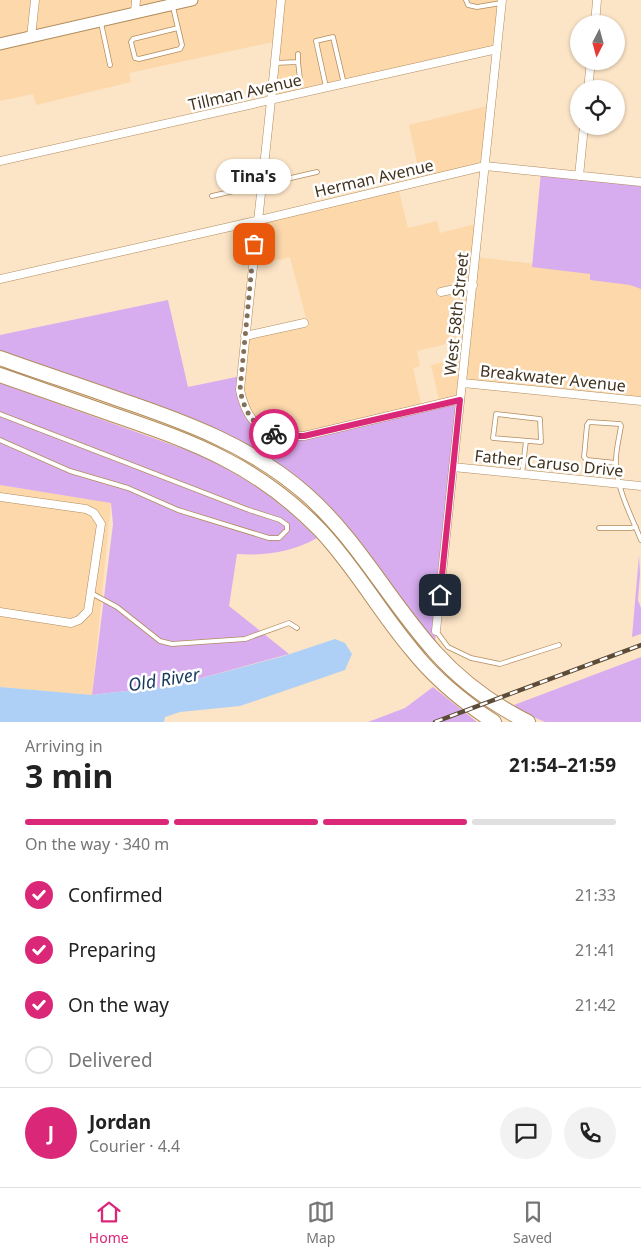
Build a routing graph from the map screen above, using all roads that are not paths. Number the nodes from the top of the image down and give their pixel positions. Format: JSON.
{"nodes":[{"id":1,"x":35,"y":0,"type":"edge"},
{"id":2,"x":136,"y":0,"type":"edge"},
{"id":3,"x":192,"y":0,"type":"edge"},
{"id":4,"x":281,"y":0,"type":"edge"},
{"id":5,"x":466,"y":0,"type":"edge"},
{"id":6,"x":597,"y":0,"type":"edge"},
{"id":7,"x":502,"y":2,"type":"edge"},
{"id":8,"x":173,"y":4,"type":"junction"},
{"id":9,"x":135,"y":13,"type":"junction"},
{"id":10,"x":596,"y":15,"type":"edge"},
{"id":11,"x":100,"y":21,"type":"junction"},
{"id":12,"x":178,"y":28,"type":"junction"},
{"id":13,"x":31,"y":37,"type":"junction"},
{"id":14,"x":0,"y":44,"type":"edge"},
{"id":15,"x":496,"y":49,"type":"junction"},
{"id":16,"x":298,"y":54,"type":"dead end"},
{"id":17,"x":298,"y":62,"type":"junction"},
{"id":18,"x":275,"y":63,"type":"junction"},
{"id":19,"x":110,"y":65,"type":"dead end"},
{"id":20,"x":300,"y":79,"type":"dead end"},
{"id":21,"x":344,"y":84,"type":"junction"},
{"id":22,"x":327,"y":88,"type":"junction"},
{"id":23,"x":272,"y":100,"type":"junction"},
{"id":24,"x":583,"y":135,"type":"edge"},
{"id":25,"x":0,"y":161,"type":"edge"},
{"id":26,"x":485,"y":166,"type":"junction"},
{"id":27,"x":317,"y":172,"type":"dead end"},
{"id":28,"x":579,"y":176,"type":"junction"},
{"id":29,"x":641,"y":182,"type":"edge"},
{"id":30,"x":261,"y":185,"type":"junction"},
{"id":31,"x":212,"y":196,"type":"dead end"},
{"id":32,"x":257,"y":221,"type":"junction"},
{"id":33,"x":0,"y":278,"type":"edge"},
{"id":34,"x":473,"y":285,"type":"junction"},
{"id":35,"x":441,"y":292,"type":"dead end"},
{"id":36,"x":304,"y":323,"type":"dead end"},
{"id":37,"x":245,"y":336,"type":"junction"},
{"id":38,"x":0,"y":358,"type":"edge"},
{"id":39,"x":0,"y":375,"type":"edge"},
{"id":40,"x":463,"y":383,"type":"junction"},
{"id":41,"x":460,"y":400,"type":"junction"},
{"id":42,"x":641,"y":401,"type":"edge"},
{"id":43,"x":0,"y":414,"type":"edge"},
{"id":44,"x":0,"y":440,"type":"edge"},
{"id":45,"x":526,"y":441,"type":"junction"},
{"id":46,"x":616,"y":463,"type":"junction"},
{"id":47,"x":453,"y":467,"type":"junction"},
{"id":48,"x":522,"y":474,"type":"junction"},
{"id":49,"x":619,"y":484,"type":"junction"},
{"id":50,"x":641,"y":486,"type":"edge"},
{"id":51,"x":0,"y":497,"type":"edge"},
{"id":52,"x":636,"y":527,"type":"junction"},
{"id":53,"x":599,"y":528,"type":"dead end"},
{"id":54,"x":641,"y":540,"type":"edge"},
{"id":55,"x":91,"y":593,"type":"junction"},
{"id":56,"x":0,"y":612,"type":"edge"},
{"id":57,"x":297,"y":628,"type":"dead end"},
{"id":58,"x":436,"y":630,"type":"joint"},
{"id":59,"x":559,"y":645,"type":"dead end"},
{"id":60,"x":494,"y":722,"type":"edge"},
{"id":61,"x":528,"y":722,"type":"edge"}],
"edges":[{"from":1,"to":13,"type":"street"},
{"from":2,"to":9,"type":"street"},
{"from":3,"to":8,"type":"main road"},
{"from":4,"to":18,"type":"street"},
{"from":5,"to":7,"type":"lane"},
{"from":6,"to":10,"type":"street"},
{"from":7,"to":15,"type":"street","name":"West 58th Street"},
{"from":8,"to":9,"type":"main road"},
{"from":8,"to":12,"type":"lane"},
{"from":9,"to":11,"type":"main road"},
{"from":11,"to":13,"type":"main road"},
{"from":11,"to":19,"type":"lane"},
{"from":12,"to":12,"type":"lane"},
{"from":13,"to":14,"type":"main road"},
{"from":15,"to":21,"type":"street","name":"Tillman Avenue"},
{"from":15,"to":26,"type":"street","name":"West 58th Street"},
{"from":16,"to":17,"type":"lane"},
{"from":17,"to":18,"type":"lane"},
{"from":17,"to":20,"type":"lane"},
{"from":18,"to":23,"type":"street"},
{"from":21,"to":22,"type":"street","name":"Tillman Avenue"},
{"from":21,"to":22,"type":"lane"},
{"from":22,"to":23,"type":"street","name":"Tillman Avenue"},
{"from":23,"to":25,"type":"street","name":"Tillman Avenue"},
{"from":23,"to":30,"type":"street"},
{"from":24,"to":28,"type":"street"},
{"from":26,"to":28,"type":"street","name":"Herman Avenue"},
{"from":26,"to":32,"type":"street","name":"Herman Avenue"},
{"from":26,"to":34,"type":"street","name":"West 58th Street"},
{"from":27,"to":30,"type":"lane"},
{"from":28,"to":29,"type":"street","name":"Herman Avenue"},
{"from":30,"to":31,"type":"lane"},
{"from":30,"to":32,"type":"street"},
{"from":32,"to":33,"type":"street","name":"Herman Avenue"},
{"from":32,"to":37,"type":"street"},
{"from":34,"to":35,"type":"street"},
{"from":34,"to":40,"type":"street","name":"West 58th Street"},
{"from":36,"to":37,"type":"street"},
{"from":37,"to":41,"type":"street"},
{"from":38,"to":61,"type":"highway"},
{"from":39,"to":60,"type":"highway"},
{"from":40,"to":41,"type":"street","name":"West 58th Street"},
{"from":40,"to":42,"type":"street","name":"Breakwater Avenue"},
{"from":41,"to":47,"type":"street","name":"West 58th Street"},
{"from":43,"to":44,"type":"lane"},
{"from":45,"to":45,"type":"lane"},
{"from":45,"to":48,"type":"lane"},
{"from":46,"to":46,"type":"lane"},
{"from":46,"to":49,"type":"lane"},
{"from":47,"to":48,"type":"street","name":"Father Caruso Drive"},
{"from":47,"to":58,"type":"street","name":"West 58th Street"},
{"from":48,"to":49,"type":"street","name":"Father Caruso Drive"},
{"from":49,"to":50,"type":"street","name":"Father Caruso Drive"},
{"from":49,"to":52,"type":"lane"},
{"from":51,"to":55,"type":"street"},
{"from":52,"to":53,"type":"lane"},
{"from":52,"to":54,"type":"lane"},
{"from":55,"to":56,"type":"street"},
{"from":55,"to":57,"type":"lane"},
{"from":58,"to":59,"type":"lane"}]}
